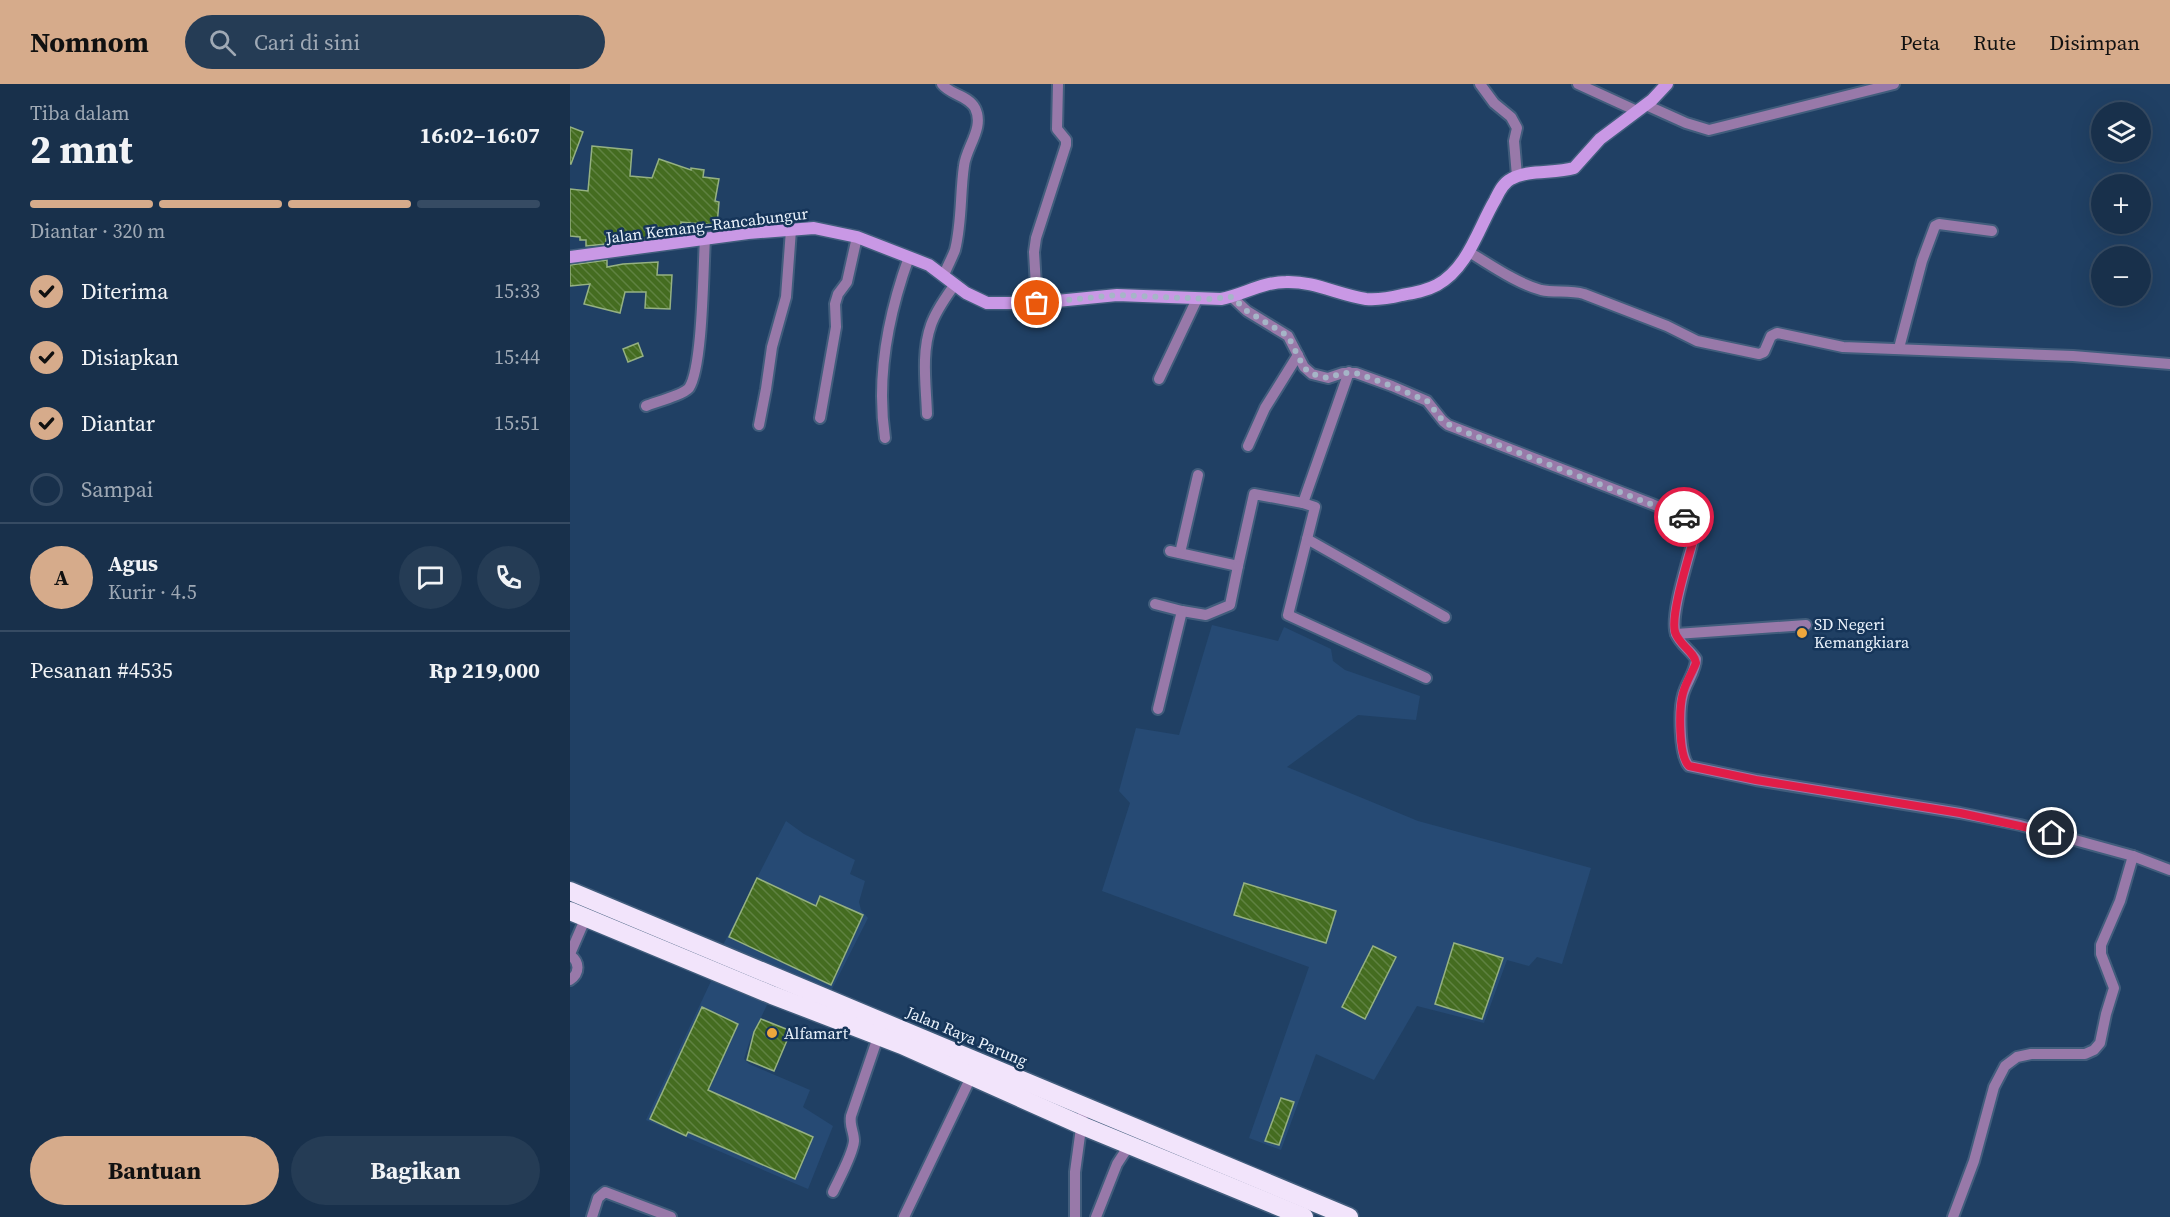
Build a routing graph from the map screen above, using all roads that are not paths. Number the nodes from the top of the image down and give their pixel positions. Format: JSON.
{"nodes":[{"id":1,"x":942,"y":84,"type":"edge"},
{"id":2,"x":1058,"y":84,"type":"edge"},
{"id":3,"x":1480,"y":84,"type":"edge"},
{"id":4,"x":1578,"y":84,"type":"edge"},
{"id":5,"x":1667,"y":84,"type":"edge"},
{"id":6,"x":1894,"y":84,"type":"edge"},
{"id":7,"x":1641,"y":108,"type":"junction"},
{"id":8,"x":1517,"y":176,"type":"junction"},
{"id":9,"x":791,"y":230,"type":"junction"},
{"id":10,"x":1992,"y":231,"type":"dead end"},
{"id":11,"x":857,"y":237,"type":"junction"},
{"id":12,"x":705,"y":239,"type":"junction"},
{"id":13,"x":1468,"y":252,"type":"junction"},
{"id":14,"x":570,"y":257,"type":"edge"},
{"id":15,"x":909,"y":257,"type":"junction"},
{"id":16,"x":944,"y":275,"type":"junction"},
{"id":17,"x":955,"y":284,"type":"junction"},
{"id":18,"x":1232,"y":297,"type":"junction"},
{"id":19,"x":1197,"y":299,"type":"junction"},
{"id":20,"x":1037,"y":303,"type":"junction"},
{"id":21,"x":1899,"y":348,"type":"junction"},
{"id":22,"x":1298,"y":355,"type":"junction"},
{"id":23,"x":2170,"y":364,"type":"edge"},
{"id":24,"x":1349,"y":372,"type":"junction"},
{"id":25,"x":1159,"y":379,"type":"dead end"},
{"id":26,"x":646,"y":406,"type":"dead end"},
{"id":27,"x":927,"y":414,"type":"dead end"},
{"id":28,"x":820,"y":418,"type":"dead end"},
{"id":29,"x":759,"y":425,"type":"dead end"},
{"id":30,"x":885,"y":438,"type":"dead end"},
{"id":31,"x":1248,"y":446,"type":"dead end"},
{"id":32,"x":1198,"y":475,"type":"dead end"},
{"id":33,"x":1303,"y":503,"type":"junction"},
{"id":34,"x":1307,"y":539,"type":"junction"},
{"id":35,"x":1238,"y":566,"type":"junction"},
{"id":36,"x":1155,"y":604,"type":"dead end"},
{"id":37,"x":1182,"y":611,"type":"junction"},
{"id":38,"x":1445,"y":617,"type":"dead end"},
{"id":39,"x":1806,"y":625,"type":"dead end"},
{"id":40,"x":1676,"y":634,"type":"junction"},
{"id":41,"x":1426,"y":678,"type":"dead end"},
{"id":42,"x":1158,"y":709,"type":"dead end"},
{"id":43,"x":2133,"y":856,"type":"junction"},
{"id":44,"x":2170,"y":870,"type":"edge"},
{"id":45,"x":570,"y":891,"type":"edge"},
{"id":46,"x":578,"y":914,"type":"edge"},
{"id":47,"x":570,"y":954,"type":"edge"},
{"id":48,"x":570,"y":980,"type":"edge"},
{"id":49,"x":879,"y":1037,"type":"junction"},
{"id":50,"x":971,"y":1077,"type":"junction"},
{"id":51,"x":1084,"y":1106,"type":"junction"},
{"id":52,"x":1083,"y":1126,"type":"junction"},
{"id":53,"x":1130,"y":1144,"type":"junction"},
{"id":54,"x":833,"y":1192,"type":"dead end"},
{"id":55,"x":592,"y":1217,"type":"edge"},
{"id":56,"x":672,"y":1217,"type":"edge"},
{"id":57,"x":904,"y":1217,"type":"edge"},
{"id":58,"x":1075,"y":1217,"type":"edge"},
{"id":59,"x":1096,"y":1217,"type":"edge"},
{"id":60,"x":1304,"y":1217,"type":"edge"},
{"id":61,"x":1349,"y":1217,"type":"edge"},
{"id":62,"x":1953,"y":1217,"type":"edge"}],
"edges":[{"from":1,"to":16,"type":"street"},
{"from":2,"to":20,"type":"street"},
{"from":3,"to":8,"type":"street"},
{"from":4,"to":7,"type":"street"},
{"from":5,"to":7,"type":"street"},
{"from":6,"to":7,"type":"street"},
{"from":7,"to":8,"type":"street"},
{"from":8,"to":13,"type":"street","name":"Jalan Kemang–Rancabungur"},
{"from":9,"to":11,"type":"street","name":"Jalan Kemang–Rancabungur"},
{"from":9,"to":12,"type":"street","name":"Jalan Kemang–Rancabungur"},
{"from":9,"to":29,"type":"street"},
{"from":10,"to":21,"type":"street"},
{"from":11,"to":15,"type":"street","name":"Jalan Kemang–Rancabungur"},
{"from":11,"to":28,"type":"street"},
{"from":12,"to":14,"type":"street","name":"Jalan Kemang–Rancabungur"},
{"from":12,"to":26,"type":"street"},
{"from":13,"to":18,"type":"street","name":"Jalan Kemang–Rancabungur"},
{"from":13,"to":21,"type":"street"},
{"from":15,"to":16,"type":"street","name":"Jalan Kemang–Rancabungur"},
{"from":15,"to":30,"type":"street"},
{"from":16,"to":17,"type":"street","name":"Jalan Kemang–Rancabungur"},
{"from":17,"to":20,"type":"street","name":"Jalan Kemang–Rancabungur"},
{"from":17,"to":27,"type":"street"},
{"from":18,"to":19,"type":"street","name":"Jalan Kemang–Rancabungur"},
{"from":18,"to":22,"type":"street"},
{"from":19,"to":20,"type":"street","name":"Jalan Kemang–Rancabungur"},
{"from":19,"to":25,"type":"street"},
{"from":21,"to":23,"type":"street"},
{"from":22,"to":24,"type":"street"},
{"from":22,"to":31,"type":"street"},
{"from":24,"to":33,"type":"street"},
{"from":24,"to":40,"type":"street"},
{"from":32,"to":35,"type":"street"},
{"from":33,"to":34,"type":"street"},
{"from":33,"to":35,"type":"street"},
{"from":34,"to":38,"type":"street"},
{"from":34,"to":41,"type":"street"},
{"from":35,"to":37,"type":"street"},
{"from":36,"to":37,"type":"street"},
{"from":37,"to":42,"type":"street"},
{"from":39,"to":40,"type":"street"},
{"from":40,"to":43,"type":"street"},
{"from":43,"to":44,"type":"street"},
{"from":43,"to":62,"type":"street"},
{"from":45,"to":51,"type":"highway","name":"Jalan Raya Parung"},
{"from":46,"to":47,"type":"street"},
{"from":46,"to":49,"type":"highway","name":"Jalan Raya Parung"},
{"from":47,"to":48,"type":"street"},
{"from":49,"to":50,"type":"highway","name":"Jalan Raya Parung"},
{"from":49,"to":54,"type":"street"},
{"from":50,"to":52,"type":"highway","name":"Jalan Raya Parung"},
{"from":50,"to":57,"type":"street"},
{"from":51,"to":52,"type":"street"},
{"from":51,"to":61,"type":"highway","name":"Jalan Raya Parung"},
{"from":52,"to":53,"type":"highway","name":"Jalan Raya Parung"},
{"from":52,"to":58,"type":"street"},
{"from":53,"to":59,"type":"street"},
{"from":53,"to":60,"type":"highway","name":"Jalan Raya Parung"},
{"from":55,"to":56,"type":"street"}]}
